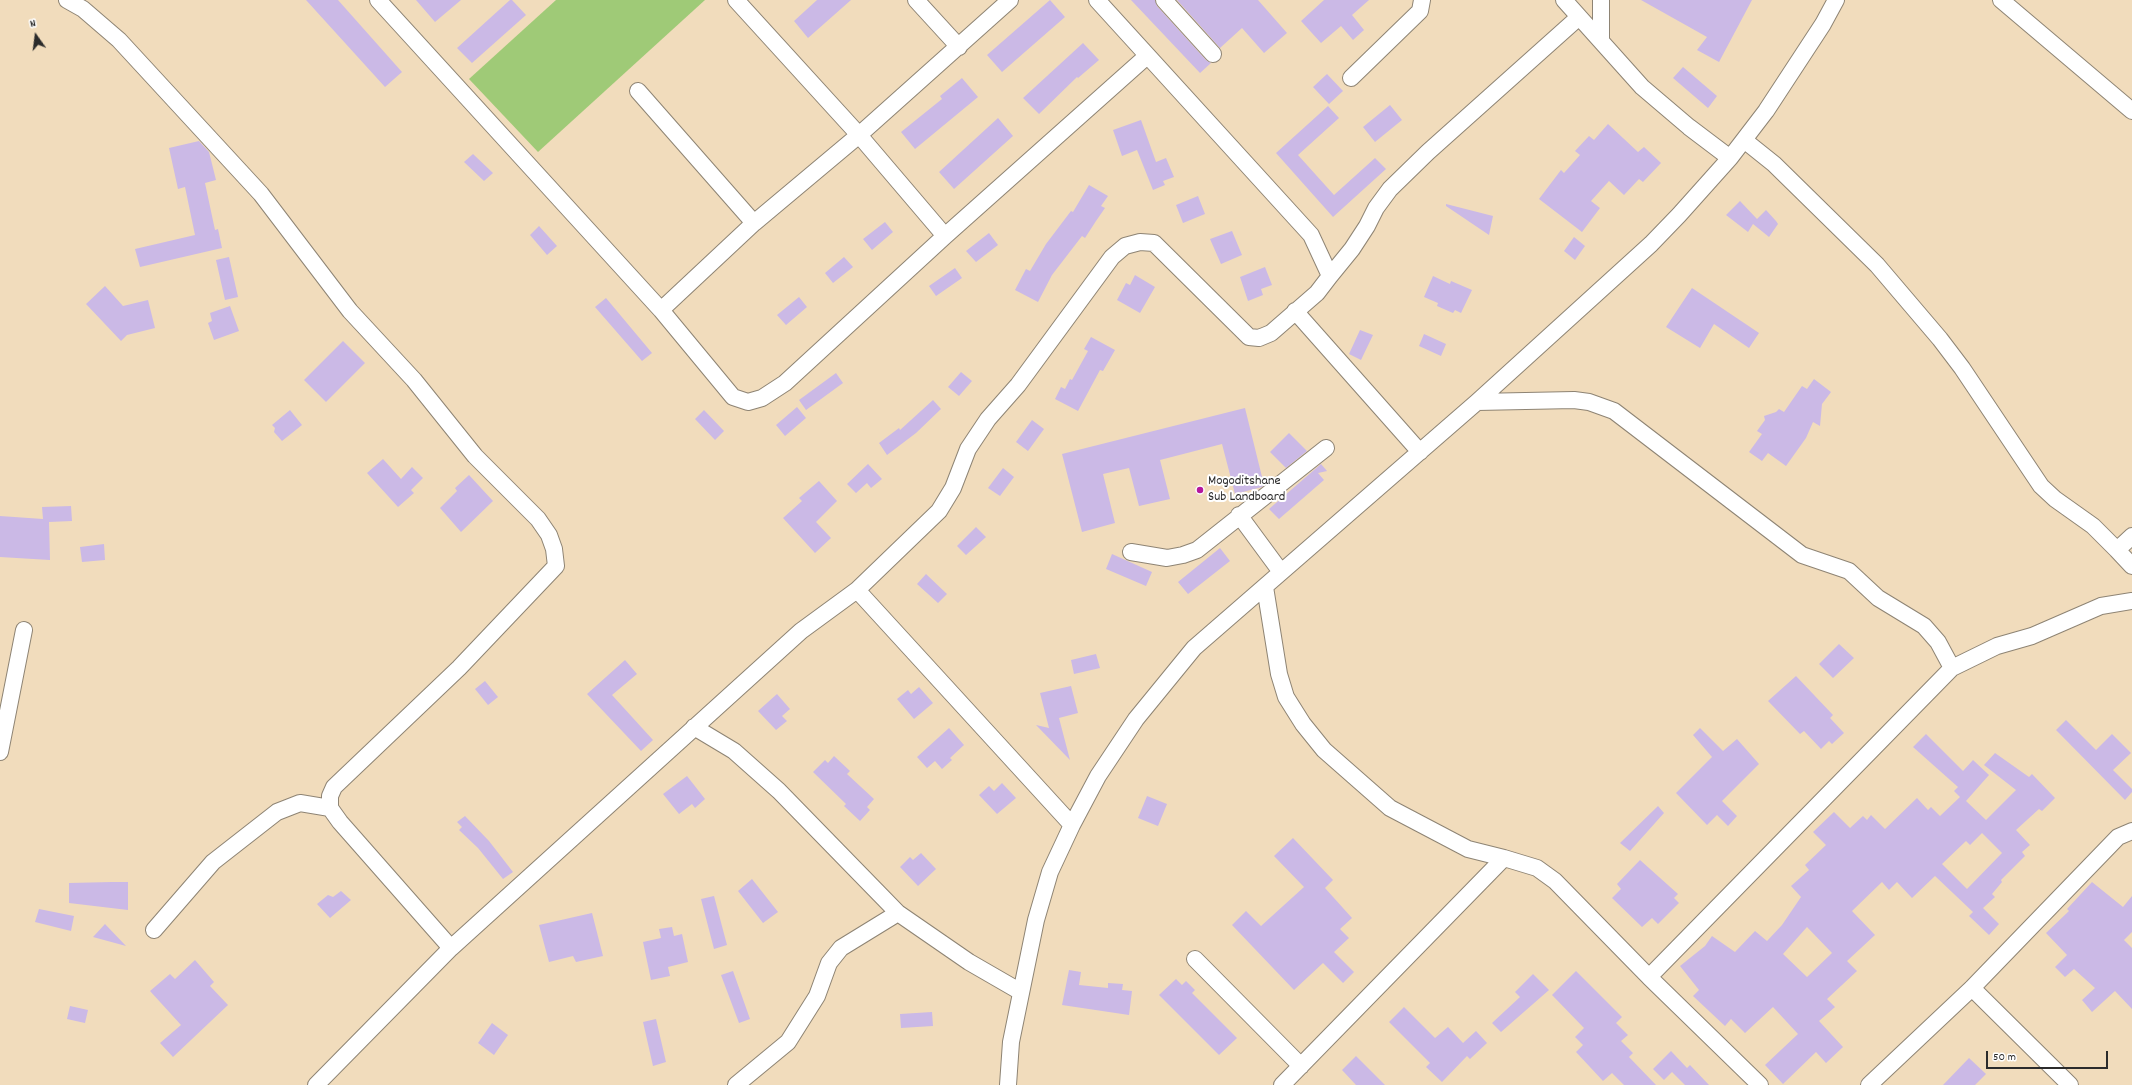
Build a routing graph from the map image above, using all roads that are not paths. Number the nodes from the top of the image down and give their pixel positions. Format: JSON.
{"nodes":[{"id":1,"x":67,"y":0,"type":"edge"},
{"id":2,"x":736,"y":0,"type":"edge"},
{"id":3,"x":916,"y":0,"type":"edge"},
{"id":4,"x":1010,"y":0,"type":"edge"},
{"id":5,"x":1097,"y":0,"type":"edge"},
{"id":6,"x":1164,"y":0,"type":"edge"},
{"id":7,"x":1422,"y":0,"type":"edge"},
{"id":8,"x":1564,"y":0,"type":"edge"},
{"id":9,"x":1601,"y":0,"type":"edge"},
{"id":10,"x":1836,"y":0,"type":"edge"},
{"id":11,"x":2001,"y":0,"type":"edge"},
{"id":12,"x":384,"y":2,"type":"edge"},
{"id":13,"x":1579,"y":17,"type":"junction"},
{"id":14,"x":1600,"y":42,"type":"junction"},
{"id":15,"x":958,"y":47,"type":"junction"},
{"id":16,"x":1213,"y":54,"type":"dead end"},
{"id":17,"x":1147,"y":56,"type":"junction"},
{"id":18,"x":1351,"y":78,"type":"dead end"},
{"id":19,"x":638,"y":91,"type":"dead end"},
{"id":20,"x":2132,"y":111,"type":"edge"},
{"id":21,"x":859,"y":135,"type":"junction"},
{"id":22,"x":1744,"y":140,"type":"junction"},
{"id":23,"x":1730,"y":158,"type":"junction"},
{"id":24,"x":754,"y":223,"type":"junction"},
{"id":25,"x":945,"y":236,"type":"junction"},
{"id":26,"x":1330,"y":276,"type":"junction"},
{"id":27,"x":661,"y":310,"type":"junction"},
{"id":28,"x":1295,"y":311,"type":"junction"},
{"id":29,"x":1477,"y":402,"type":"junction"},
{"id":30,"x":1326,"y":448,"type":"dead end"},
{"id":31,"x":1420,"y":452,"type":"junction"},
{"id":32,"x":1239,"y":515,"type":"junction"},
{"id":33,"x":2132,"y":536,"type":"edge"},
{"id":34,"x":2117,"y":550,"type":"junction"},
{"id":35,"x":1131,"y":552,"type":"dead end"},
{"id":36,"x":2132,"y":566,"type":"edge"},
{"id":37,"x":1281,"y":572,"type":"junction"},
{"id":38,"x":1265,"y":587,"type":"junction"},
{"id":39,"x":857,"y":590,"type":"junction"},
{"id":40,"x":2132,"y":601,"type":"edge"},
{"id":41,"x":24,"y":630,"type":"dead end"},
{"id":42,"x":1952,"y":668,"type":"junction"},
{"id":43,"x":694,"y":727,"type":"junction"},
{"id":44,"x":0,"y":752,"type":"edge"},
{"id":45,"x":330,"y":808,"type":"junction"},
{"id":46,"x":1072,"y":825,"type":"junction"},
{"id":47,"x":2132,"y":831,"type":"edge"},
{"id":48,"x":1504,"y":858,"type":"junction"},
{"id":49,"x":898,"y":913,"type":"junction"},
{"id":50,"x":154,"y":930,"type":"dead end"},
{"id":51,"x":451,"y":948,"type":"junction"},
{"id":52,"x":1194,"y":960,"type":"dead end"},
{"id":53,"x":1649,"y":977,"type":"junction"},
{"id":54,"x":1972,"y":988,"type":"junction"},
{"id":55,"x":1022,"y":992,"type":"junction"},
{"id":56,"x":1301,"y":1066,"type":"junction"},
{"id":57,"x":316,"y":1085,"type":"edge"},
{"id":58,"x":736,"y":1085,"type":"edge"},
{"id":59,"x":1008,"y":1085,"type":"edge"},
{"id":60,"x":1282,"y":1085,"type":"edge"},
{"id":61,"x":1760,"y":1085,"type":"edge"},
{"id":62,"x":1869,"y":1085,"type":"edge"},
{"id":63,"x":2070,"y":1085,"type":"edge"}],
"edges":[{"from":1,"to":45,"type":"street"},
{"from":2,"to":21,"type":"street"},
{"from":3,"to":15,"type":"street"},
{"from":4,"to":15,"type":"street"},
{"from":5,"to":17,"type":"street"},
{"from":6,"to":16,"type":"street"},
{"from":7,"to":18,"type":"street"},
{"from":8,"to":13,"type":"street"},
{"from":9,"to":14,"type":"street"},
{"from":10,"to":22,"type":"street"},
{"from":11,"to":20,"type":"street"},
{"from":12,"to":27,"type":"street"},
{"from":13,"to":14,"type":"street"},
{"from":13,"to":26,"type":"street"},
{"from":14,"to":23,"type":"street"},
{"from":15,"to":21,"type":"street"},
{"from":17,"to":25,"type":"street"},
{"from":17,"to":26,"type":"street"},
{"from":19,"to":24,"type":"street"},
{"from":21,"to":24,"type":"street"},
{"from":21,"to":25,"type":"street"},
{"from":22,"to":23,"type":"street"},
{"from":22,"to":34,"type":"street"},
{"from":23,"to":29,"type":"street"},
{"from":24,"to":27,"type":"street"},
{"from":25,"to":27,"type":"street"},
{"from":26,"to":28,"type":"street"},
{"from":28,"to":31,"type":"street"},
{"from":28,"to":39,"type":"street"},
{"from":29,"to":31,"type":"street"},
{"from":29,"to":42,"type":"street"},
{"from":30,"to":32,"type":"street"},
{"from":31,"to":37,"type":"street"},
{"from":32,"to":35,"type":"street"},
{"from":32,"to":37,"type":"street"},
{"from":33,"to":34,"type":"street"},
{"from":34,"to":36,"type":"street"},
{"from":37,"to":38,"type":"street"},
{"from":38,"to":46,"type":"street"},
{"from":38,"to":48,"type":"street"},
{"from":39,"to":43,"type":"street"},
{"from":39,"to":46,"type":"street"},
{"from":40,"to":42,"type":"street"},
{"from":41,"to":44,"type":"street"},
{"from":42,"to":53,"type":"street"},
{"from":43,"to":49,"type":"street"},
{"from":43,"to":51,"type":"street"},
{"from":45,"to":50,"type":"street"},
{"from":45,"to":51,"type":"street"},
{"from":46,"to":55,"type":"street"},
{"from":47,"to":54,"type":"street"},
{"from":48,"to":53,"type":"street"},
{"from":48,"to":56,"type":"street"},
{"from":49,"to":55,"type":"street"},
{"from":49,"to":58,"type":"street"},
{"from":51,"to":57,"type":"street"},
{"from":52,"to":56,"type":"street"},
{"from":53,"to":61,"type":"street"},
{"from":54,"to":62,"type":"street"},
{"from":54,"to":63,"type":"street"},
{"from":55,"to":59,"type":"street"},
{"from":56,"to":60,"type":"street"}]}
